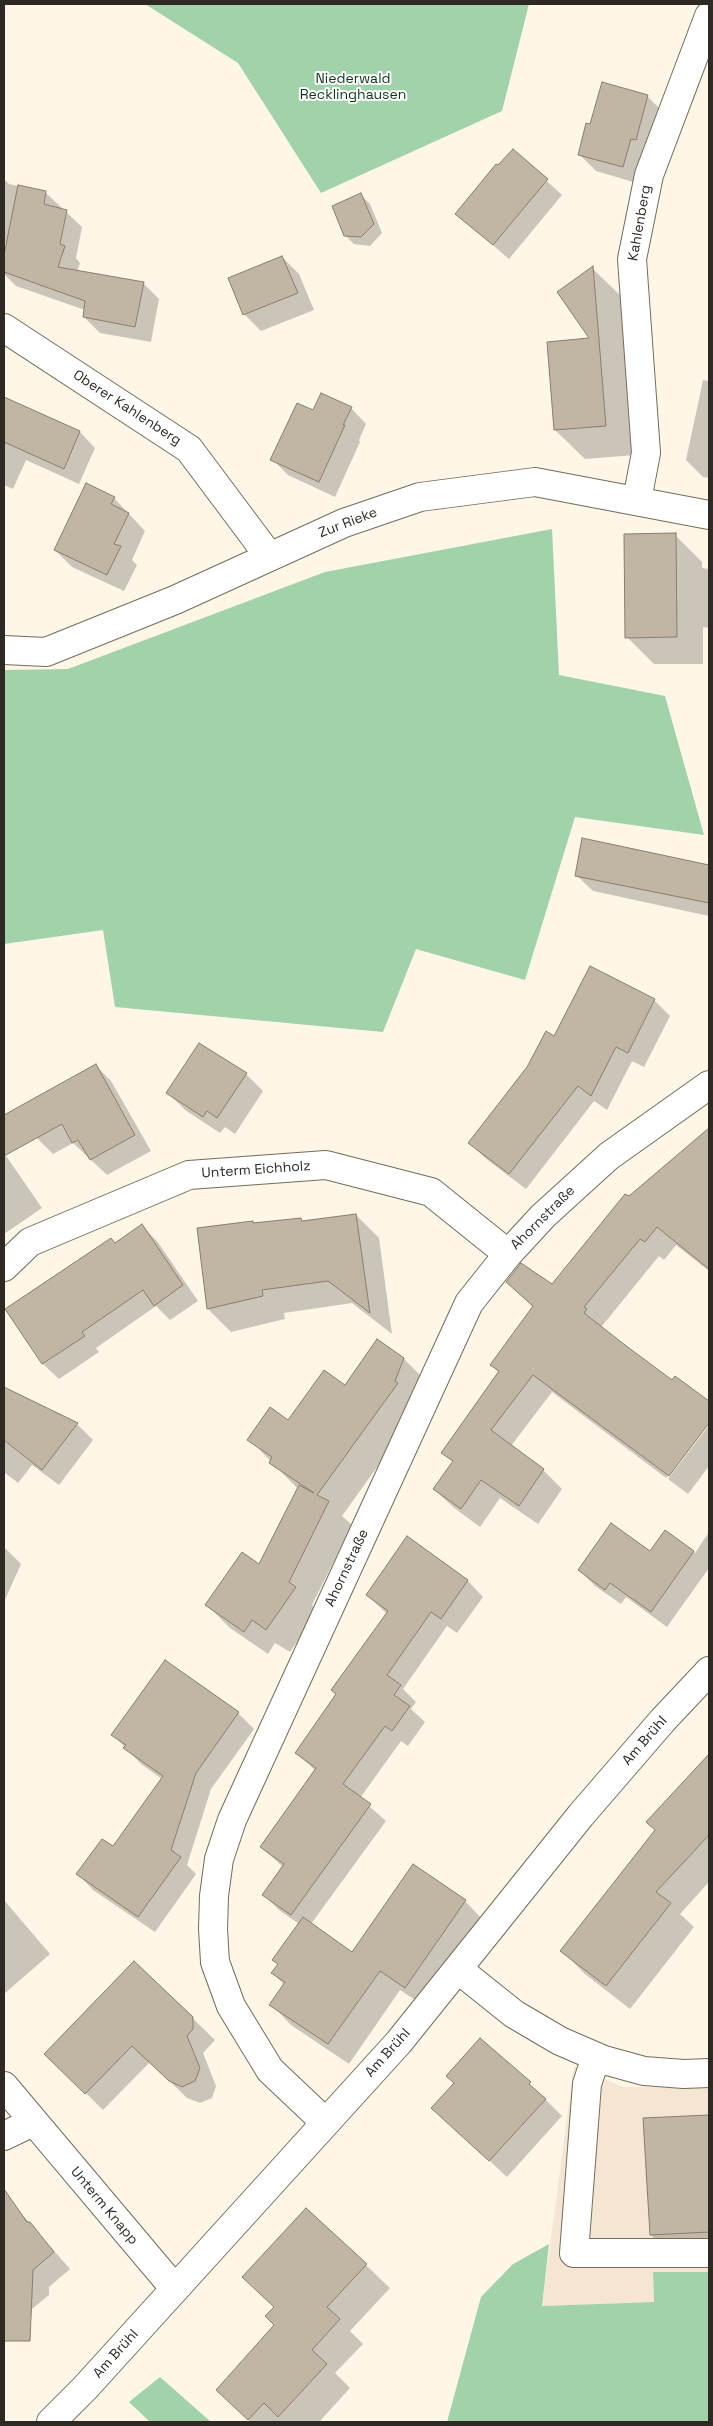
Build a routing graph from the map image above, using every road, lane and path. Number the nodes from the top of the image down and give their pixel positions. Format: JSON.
{"nodes":[{"id":1,"x":709,"y":16,"type":"edge"},
{"id":2,"x":4,"y":328,"type":"edge"},
{"id":3,"x":636,"y":500,"type":"junction"},
{"id":4,"x":709,"y":515,"type":"edge"},
{"id":5,"x":269,"y":556,"type":"junction"},
{"id":6,"x":4,"y":650,"type":"edge"},
{"id":7,"x":709,"y":1085,"type":"edge"},
{"id":8,"x":508,"y":1254,"type":"junction"},
{"id":9,"x":4,"y":1267,"type":"edge"},
{"id":10,"x":709,"y":1671,"type":"edge"},
{"id":11,"x":459,"y":1970,"type":"junction"},
{"id":12,"x":596,"y":2057,"type":"junction"},
{"id":13,"x":709,"y":2073,"type":"edge"},
{"id":14,"x":4,"y":2086,"type":"edge"},
{"id":15,"x":33,"y":2122,"type":"junction"},
{"id":16,"x":325,"y":2122,"type":"junction"},
{"id":17,"x":4,"y":2136,"type":"edge"},
{"id":18,"x":709,"y":2253,"type":"edge"},
{"id":19,"x":175,"y":2290,"type":"junction"},
{"id":20,"x":51,"y":2422,"type":"edge"}],
"edges":[{"from":1,"to":3,"type":"street","name":"Kahlenberg"},
{"from":2,"to":5,"type":"street","name":"Oberer Kahlenberg"},
{"from":3,"to":4,"type":"street","name":"Zur Rieke"},
{"from":3,"to":5,"type":"street","name":"Zur Rieke"},
{"from":5,"to":6,"type":"street","name":"Zur Rieke"},
{"from":7,"to":8,"type":"street","name":"Ahornstraße"},
{"from":8,"to":9,"type":"street","name":"Unterm Eichholz"},
{"from":8,"to":16,"type":"street","name":"Ahornstraße"},
{"from":10,"to":11,"type":"street","name":"Am Brühl"},
{"from":11,"to":12,"type":"street"},
{"from":11,"to":16,"type":"street","name":"Am Brühl"},
{"from":12,"to":13,"type":"street"},
{"from":12,"to":18,"type":"street"},
{"from":14,"to":15,"type":"street","name":"Unterm Knapp"},
{"from":15,"to":17,"type":"street"},
{"from":15,"to":19,"type":"street","name":"Unterm Knapp"},
{"from":16,"to":19,"type":"street","name":"Am Brühl"},
{"from":19,"to":20,"type":"street","name":"Am Brühl"}]}
